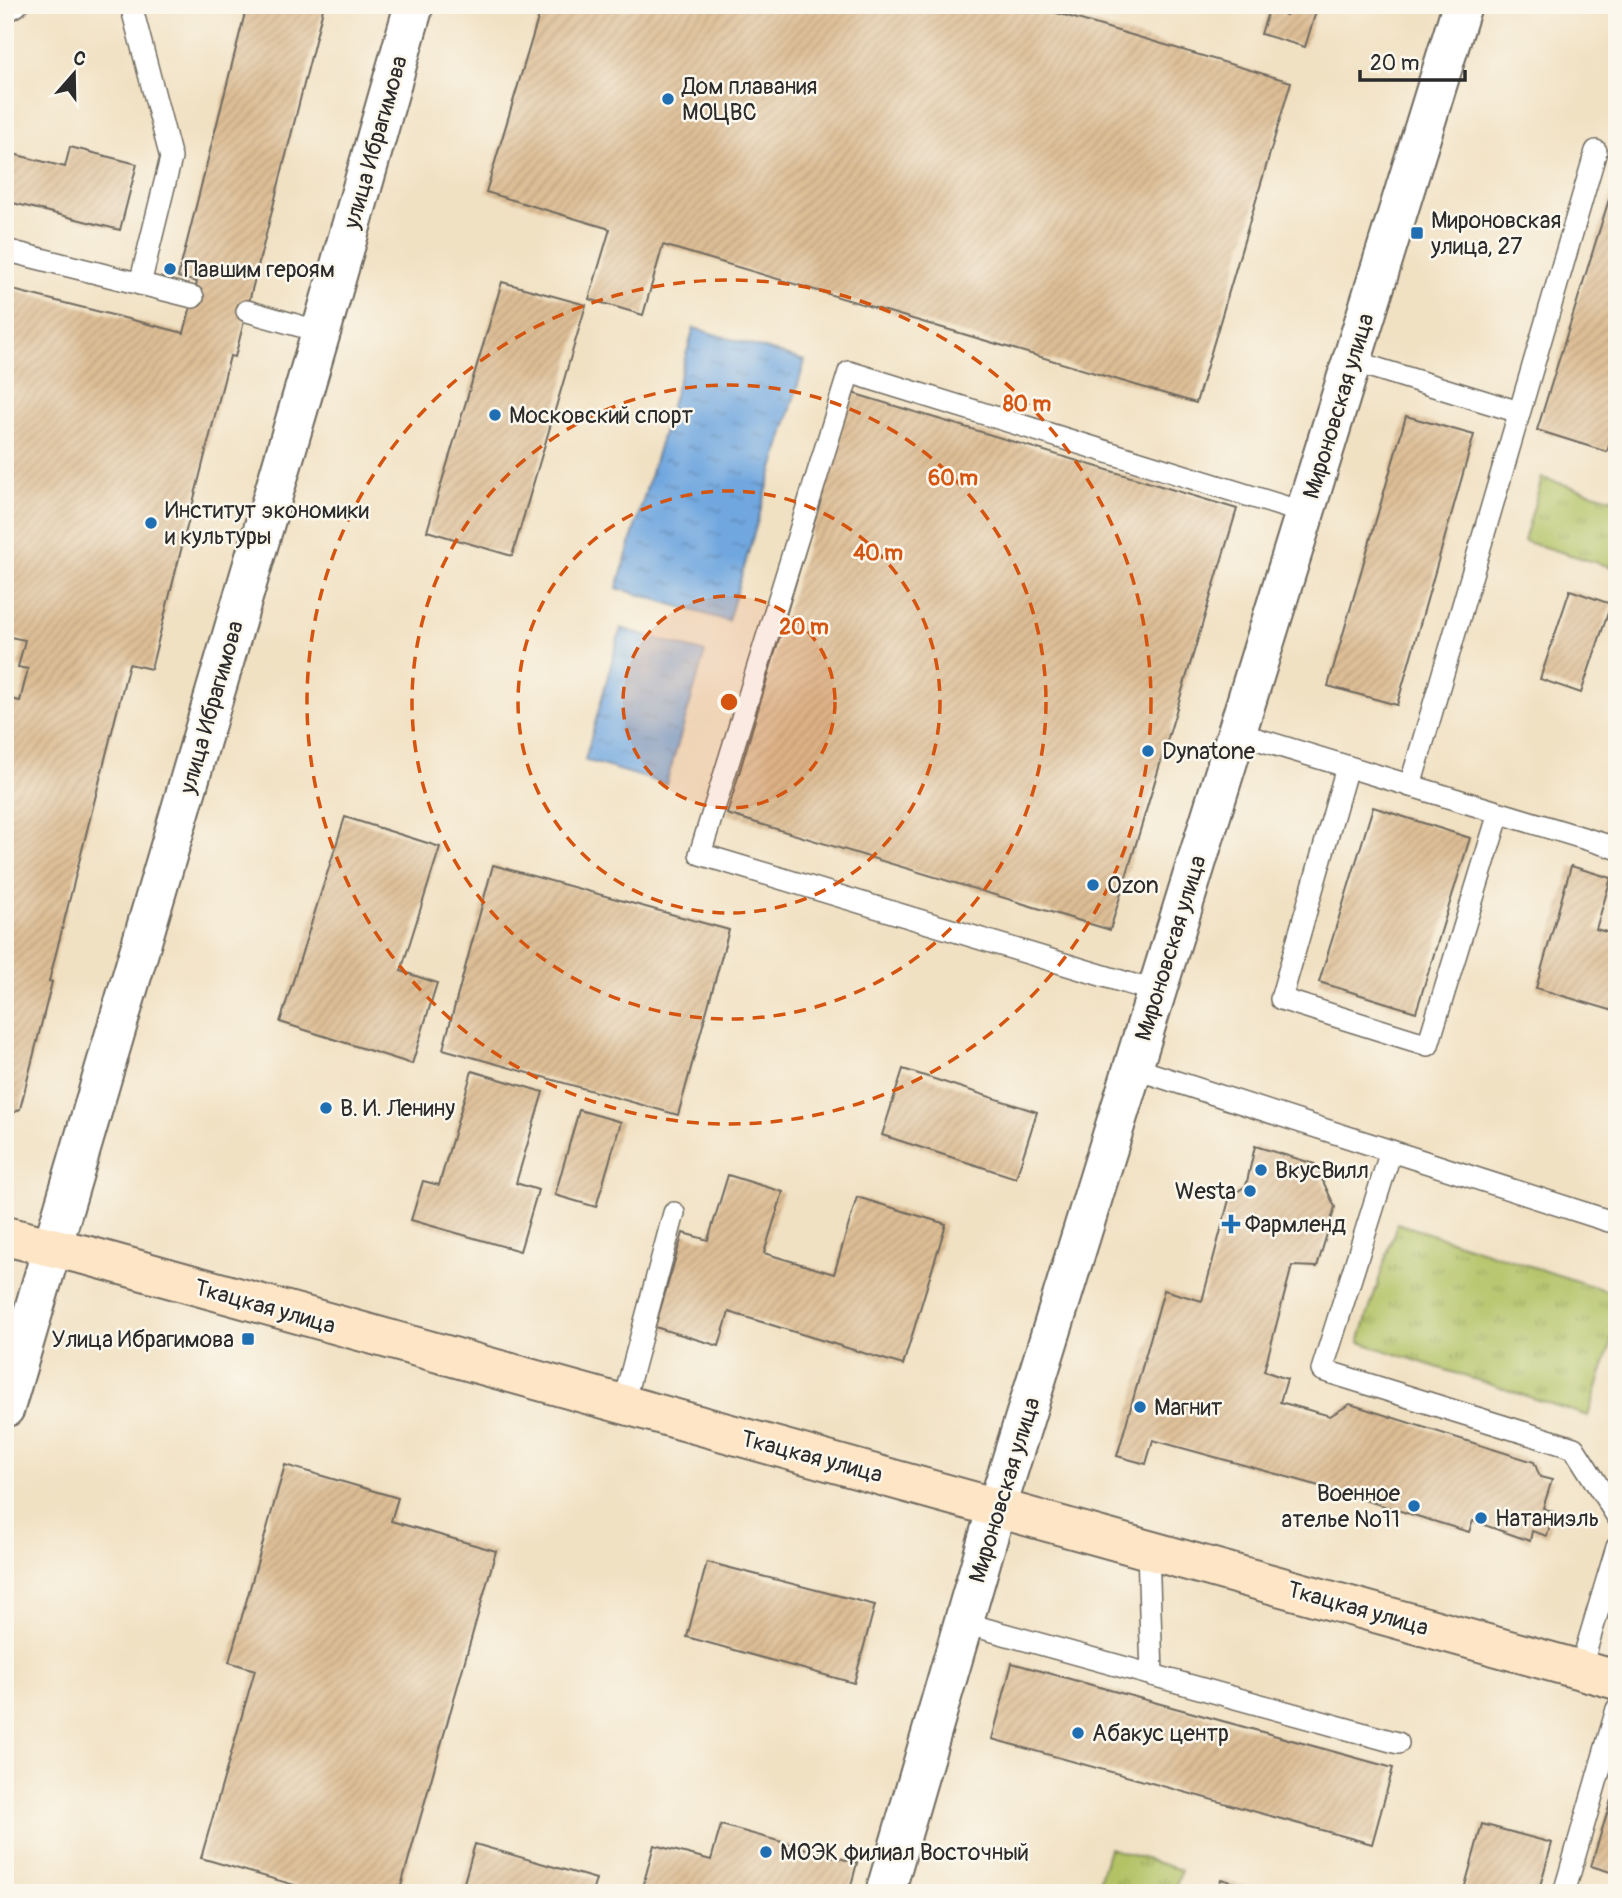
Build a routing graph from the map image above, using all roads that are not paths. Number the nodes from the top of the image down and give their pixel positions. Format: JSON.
{"nodes":[{"id":1,"x":17,"y":5,"type":"edge"},
{"id":2,"x":131,"y":5,"type":"edge"},
{"id":3,"x":414,"y":5,"type":"edge"},
{"id":4,"x":1462,"y":5,"type":"edge"},
{"id":5,"x":5,"y":12,"type":"edge"},
{"id":6,"x":1596,"y":151,"type":"dead end"},
{"id":7,"x":5,"y":250,"type":"edge"},
{"id":8,"x":140,"y":284,"type":"junction"},
{"id":9,"x":193,"y":297,"type":"dead end"},
{"id":10,"x":247,"y":310,"type":"dead end"},
{"id":11,"x":321,"y":332,"type":"junction"},
{"id":12,"x":1352,"y":361,"type":"junction"},
{"id":13,"x":1519,"y":412,"type":"junction"},
{"id":14,"x":1305,"y":513,"type":"junction"},
{"id":15,"x":1237,"y":733,"type":"junction"},
{"id":16,"x":1348,"y":767,"type":"junction"},
{"id":17,"x":1410,"y":786,"type":"junction"},
{"id":18,"x":1499,"y":813,"type":"junction"},
{"id":19,"x":1616,"y":848,"type":"edge"},
{"id":20,"x":1157,"y":992,"type":"junction"},
{"id":21,"x":1133,"y":1068,"type":"junction"},
{"id":22,"x":1391,"y":1151,"type":"junction"},
{"id":23,"x":674,"y":1213,"type":"dead end"},
{"id":24,"x":1609,"y":1221,"type":"dead end"},
{"id":25,"x":5,"y":1236,"type":"edge"},
{"id":26,"x":52,"y":1248,"type":"junction"},
{"id":27,"x":624,"y":1404,"type":"junction"},
{"id":28,"x":5,"y":1408,"type":"edge"},
{"id":29,"x":997,"y":1507,"type":"junction"},
{"id":30,"x":1617,"y":1516,"type":"edge"},
{"id":31,"x":1617,"y":1547,"type":"edge"},
{"id":32,"x":1148,"y":1549,"type":"junction"},
{"id":33,"x":964,"y":1623,"type":"junction"},
{"id":34,"x":1580,"y":1670,"type":"junction"},
{"id":35,"x":1152,"y":1675,"type":"junction"},
{"id":36,"x":1617,"y":1680,"type":"edge"},
{"id":37,"x":1617,"y":1709,"type":"edge"},
{"id":38,"x":1398,"y":1743,"type":"dead end"},
{"id":39,"x":1609,"y":1770,"type":"edge"},
{"id":40,"x":885,"y":1893,"type":"edge"},
{"id":41,"x":1564,"y":1893,"type":"edge"}],
"edges":[{"from":1,"to":5,"type":"lane"},
{"from":2,"to":8,"type":"lane"},
{"from":3,"to":11,"type":"street","name":"улица Ибрагимова"},
{"from":4,"to":12,"type":"street","name":"Мироновская улица"},
{"from":6,"to":13,"type":"lane"},
{"from":7,"to":8,"type":"lane"},
{"from":8,"to":9,"type":"lane"},
{"from":10,"to":11,"type":"lane"},
{"from":11,"to":26,"type":"street","name":"улица Ибрагимова"},
{"from":12,"to":13,"type":"lane"},
{"from":12,"to":14,"type":"street","name":"Мироновская улица"},
{"from":13,"to":17,"type":"lane"},
{"from":14,"to":15,"type":"street","name":"Мироновская улица"},
{"from":14,"to":20,"type":"lane"},
{"from":15,"to":16,"type":"lane"},
{"from":15,"to":20,"type":"street","name":"Мироновская улица"},
{"from":16,"to":17,"type":"lane"},
{"from":16,"to":18,"type":"lane"},
{"from":17,"to":18,"type":"lane"},
{"from":18,"to":19,"type":"lane"},
{"from":20,"to":21,"type":"street","name":"Мироновская улица"},
{"from":21,"to":22,"type":"lane"},
{"from":21,"to":29,"type":"street","name":"Мироновская улица"},
{"from":22,"to":24,"type":"lane"},
{"from":22,"to":30,"type":"lane"},
{"from":23,"to":27,"type":"lane"},
{"from":25,"to":26,"type":"street","name":"Ткацкая улица"},
{"from":26,"to":27,"type":"street","name":"Ткацкая улица"},
{"from":26,"to":28,"type":"street","name":"улица Ибрагимова"},
{"from":27,"to":29,"type":"street","name":"Ткацкая улица"},
{"from":29,"to":32,"type":"street","name":"Ткацкая улица"},
{"from":29,"to":33,"type":"street","name":"Мироновская улица"},
{"from":31,"to":34,"type":"lane"},
{"from":32,"to":34,"type":"street","name":"Ткацкая улица"},
{"from":32,"to":35,"type":"lane"},
{"from":33,"to":35,"type":"lane"},
{"from":33,"to":40,"type":"street","name":"Мироновская улица"},
{"from":34,"to":36,"type":"street","name":"Ткацкая улица"},
{"from":35,"to":38,"type":"lane"},
{"from":37,"to":39,"type":"lane"},
{"from":39,"to":41,"type":"lane"}]}
